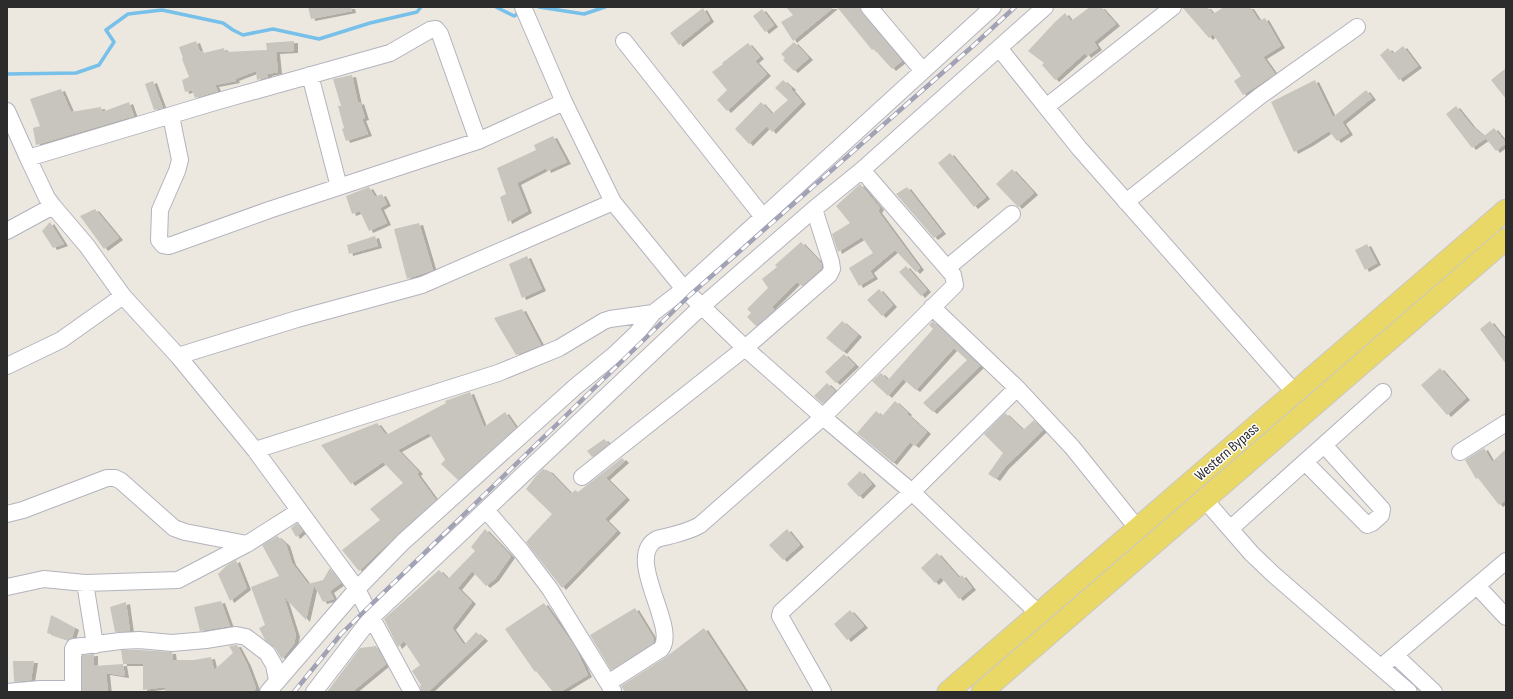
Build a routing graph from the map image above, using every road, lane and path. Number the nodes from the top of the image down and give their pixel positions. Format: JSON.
{"nodes":[{"id":1,"x":870,"y":7,"type":"edge"},
{"id":2,"x":993,"y":7,"type":"edge"},
{"id":3,"x":1045,"y":7,"type":"edge"},
{"id":4,"x":1173,"y":7,"type":"edge"},
{"id":5,"x":526,"y":13,"type":"edge"},
{"id":6,"x":1357,"y":27,"type":"dead end"},
{"id":7,"x":624,"y":41,"type":"dead end"},
{"id":8,"x":999,"y":48,"type":"junction"},
{"id":9,"x":923,"y":71,"type":"junction"},
{"id":10,"x":310,"y":75,"type":"junction"},
{"id":11,"x":564,"y":102,"type":"junction"},
{"id":12,"x":1046,"y":107,"type":"junction"},
{"id":13,"x":7,"y":111,"type":"edge"},
{"id":14,"x":171,"y":116,"type":"junction"},
{"id":15,"x":478,"y":141,"type":"junction"},
{"id":16,"x":28,"y":158,"type":"junction"},
{"id":17,"x":862,"y":170,"type":"junction"},
{"id":18,"x":339,"y":187,"type":"junction"},
{"id":19,"x":612,"y":202,"type":"junction"},
{"id":20,"x":1126,"y":202,"type":"junction"},
{"id":21,"x":52,"y":206,"type":"junction"},
{"id":22,"x":814,"y":209,"type":"junction"},
{"id":23,"x":1506,"y":210,"type":"edge"},
{"id":24,"x":1012,"y":214,"type":"dead end"},
{"id":25,"x":763,"y":217,"type":"junction"},
{"id":26,"x":7,"y":231,"type":"edge"},
{"id":27,"x":1506,"y":239,"type":"edge"},
{"id":28,"x":947,"y":268,"type":"junction"},
{"id":29,"x":684,"y":289,"type":"junction"},
{"id":30,"x":123,"y":296,"type":"junction"},
{"id":31,"x":702,"y":306,"type":"junction"},
{"id":32,"x":932,"y":307,"type":"junction"},
{"id":33,"x":653,"y":313,"type":"junction"},
{"id":34,"x":745,"y":348,"type":"junction"},
{"id":35,"x":178,"y":356,"type":"junction"},
{"id":36,"x":7,"y":366,"type":"edge"},
{"id":37,"x":1017,"y":388,"type":"junction"},
{"id":38,"x":1384,"y":392,"type":"dead end"},
{"id":39,"x":1295,"y":393,"type":"junction"},
{"id":40,"x":823,"y":417,"type":"junction"},
{"id":41,"x":1506,"y":422,"type":"edge"},
{"id":42,"x":1324,"y":445,"type":"junction"},
{"id":43,"x":255,"y":450,"type":"junction"},
{"id":44,"x":1460,"y":452,"type":"dead end"},
{"id":45,"x":1305,"y":462,"type":"junction"},
{"id":46,"x":582,"y":477,"type":"dead end"},
{"id":47,"x":912,"y":492,"type":"junction"},
{"id":48,"x":1205,"y":500,"type":"junction"},
{"id":49,"x":486,"y":510,"type":"junction"},
{"id":50,"x":299,"y":511,"type":"junction"},
{"id":51,"x":7,"y":514,"type":"edge"},
{"id":52,"x":1138,"y":529,"type":"junction"},
{"id":53,"x":1230,"y":529,"type":"junction"},
{"id":54,"x":247,"y":544,"type":"junction"},
{"id":55,"x":1506,"y":561,"type":"edge"},
{"id":56,"x":85,"y":583,"type":"junction"},
{"id":57,"x":1477,"y":586,"type":"junction"},
{"id":58,"x":7,"y":587,"type":"edge"},
{"id":59,"x":358,"y":589,"type":"junction"},
{"id":60,"x":1039,"y":614,"type":"junction"},
{"id":61,"x":1506,"y":617,"type":"edge"},
{"id":62,"x":372,"y":618,"type":"junction"},
{"id":63,"x":95,"y":645,"type":"junction"},
{"id":64,"x":1396,"y":656,"type":"junction"},
{"id":65,"x":1381,"y":667,"type":"junction"},
{"id":66,"x":272,"y":686,"type":"edge"},
{"id":67,"x":611,"y":687,"type":"edge"},
{"id":68,"x":73,"y":691,"type":"edge"},
{"id":69,"x":7,"y":692,"type":"edge"},
{"id":70,"x":314,"y":692,"type":"edge"},
{"id":71,"x":412,"y":692,"type":"edge"},
{"id":72,"x":823,"y":692,"type":"edge"},
{"id":73,"x":948,"y":692,"type":"edge"},
{"id":74,"x":982,"y":692,"type":"edge"},
{"id":75,"x":1410,"y":692,"type":"edge"},
{"id":76,"x":1434,"y":692,"type":"edge"}],
"edges":[{"from":1,"to":9,"type":"street"},
{"from":2,"to":9,"type":"street"},
{"from":3,"to":8,"type":"street"},
{"from":4,"to":12,"type":"street"},
{"from":5,"to":11,"type":"street"},
{"from":6,"to":20,"type":"street"},
{"from":7,"to":25,"type":"street"},
{"from":8,"to":12,"type":"street"},
{"from":8,"to":17,"type":"street"},
{"from":9,"to":25,"type":"street"},
{"from":10,"to":14,"type":"street"},
{"from":10,"to":15,"type":"street"},
{"from":10,"to":18,"type":"street"},
{"from":11,"to":15,"type":"street"},
{"from":11,"to":19,"type":"street"},
{"from":12,"to":20,"type":"street"},
{"from":13,"to":16,"type":"street"},
{"from":14,"to":16,"type":"street"},
{"from":14,"to":18,"type":"street"},
{"from":15,"to":18,"type":"street"},
{"from":16,"to":21,"type":"street"},
{"from":17,"to":22,"type":"street"},
{"from":17,"to":28,"type":"street"},
{"from":19,"to":29,"type":"street"},
{"from":19,"to":35,"type":"street"},
{"from":20,"to":39,"type":"street"},
{"from":21,"to":26,"type":"street"},
{"from":21,"to":30,"type":"street"},
{"from":22,"to":31,"type":"street"},
{"from":22,"to":34,"type":"street"},
{"from":23,"to":39,"type":"main road","name":"Western Bypass"},
{"from":24,"to":28,"type":"street"},
{"from":25,"to":29,"type":"street"},
{"from":27,"to":48,"type":"main road","name":"Western Bypass"},
{"from":28,"to":32,"type":"street"},
{"from":29,"to":31,"type":"street"},
{"from":29,"to":33,"type":"street"},
{"from":30,"to":35,"type":"street"},
{"from":30,"to":36,"type":"street"},
{"from":31,"to":34,"type":"street"},
{"from":31,"to":49,"type":"street"},
{"from":32,"to":37,"type":"street"},
{"from":32,"to":40,"type":"street"},
{"from":33,"to":43,"type":"street"},
{"from":33,"to":59,"type":"street"},
{"from":34,"to":40,"type":"street"},
{"from":34,"to":46,"type":"street"},
{"from":35,"to":43,"type":"street"},
{"from":37,"to":47,"type":"street"},
{"from":37,"to":52,"type":"street"},
{"from":38,"to":42,"type":"street"},
{"from":39,"to":52,"type":"main road","name":"Western Bypass"},
{"from":40,"to":47,"type":"street"},
{"from":40,"to":67,"type":"street"},
{"from":41,"to":44,"type":"street"},
{"from":42,"to":45,"type":"street"},
{"from":42,"to":45,"type":"street"},
{"from":43,"to":50,"type":"street"},
{"from":45,"to":53,"type":"street"},
{"from":47,"to":60,"type":"street"},
{"from":47,"to":72,"type":"street"},
{"from":48,"to":53,"type":"street"},
{"from":48,"to":74,"type":"main road","name":"Western Bypass"},
{"from":49,"to":62,"type":"street"},
{"from":49,"to":67,"type":"street"},
{"from":50,"to":54,"type":"street"},
{"from":50,"to":59,"type":"street"},
{"from":51,"to":54,"type":"street"},
{"from":52,"to":60,"type":"main road","name":"Western Bypass"},
{"from":53,"to":65,"type":"street"},
{"from":54,"to":56,"type":"street"},
{"from":55,"to":57,"type":"street"},
{"from":56,"to":58,"type":"street"},
{"from":56,"to":63,"type":"street"},
{"from":57,"to":61,"type":"street"},
{"from":57,"to":64,"type":"street"},
{"from":59,"to":62,"type":"street"},
{"from":59,"to":66,"type":"street"},
{"from":60,"to":73,"type":"main road","name":"Western Bypass"},
{"from":62,"to":70,"type":"street"},
{"from":62,"to":71,"type":"street"},
{"from":63,"to":66,"type":"street"},
{"from":63,"to":68,"type":"street"},
{"from":64,"to":65,"type":"street"},
{"from":64,"to":76,"type":"street"},
{"from":65,"to":75,"type":"street"},
{"from":68,"to":69,"type":"street"}]}
